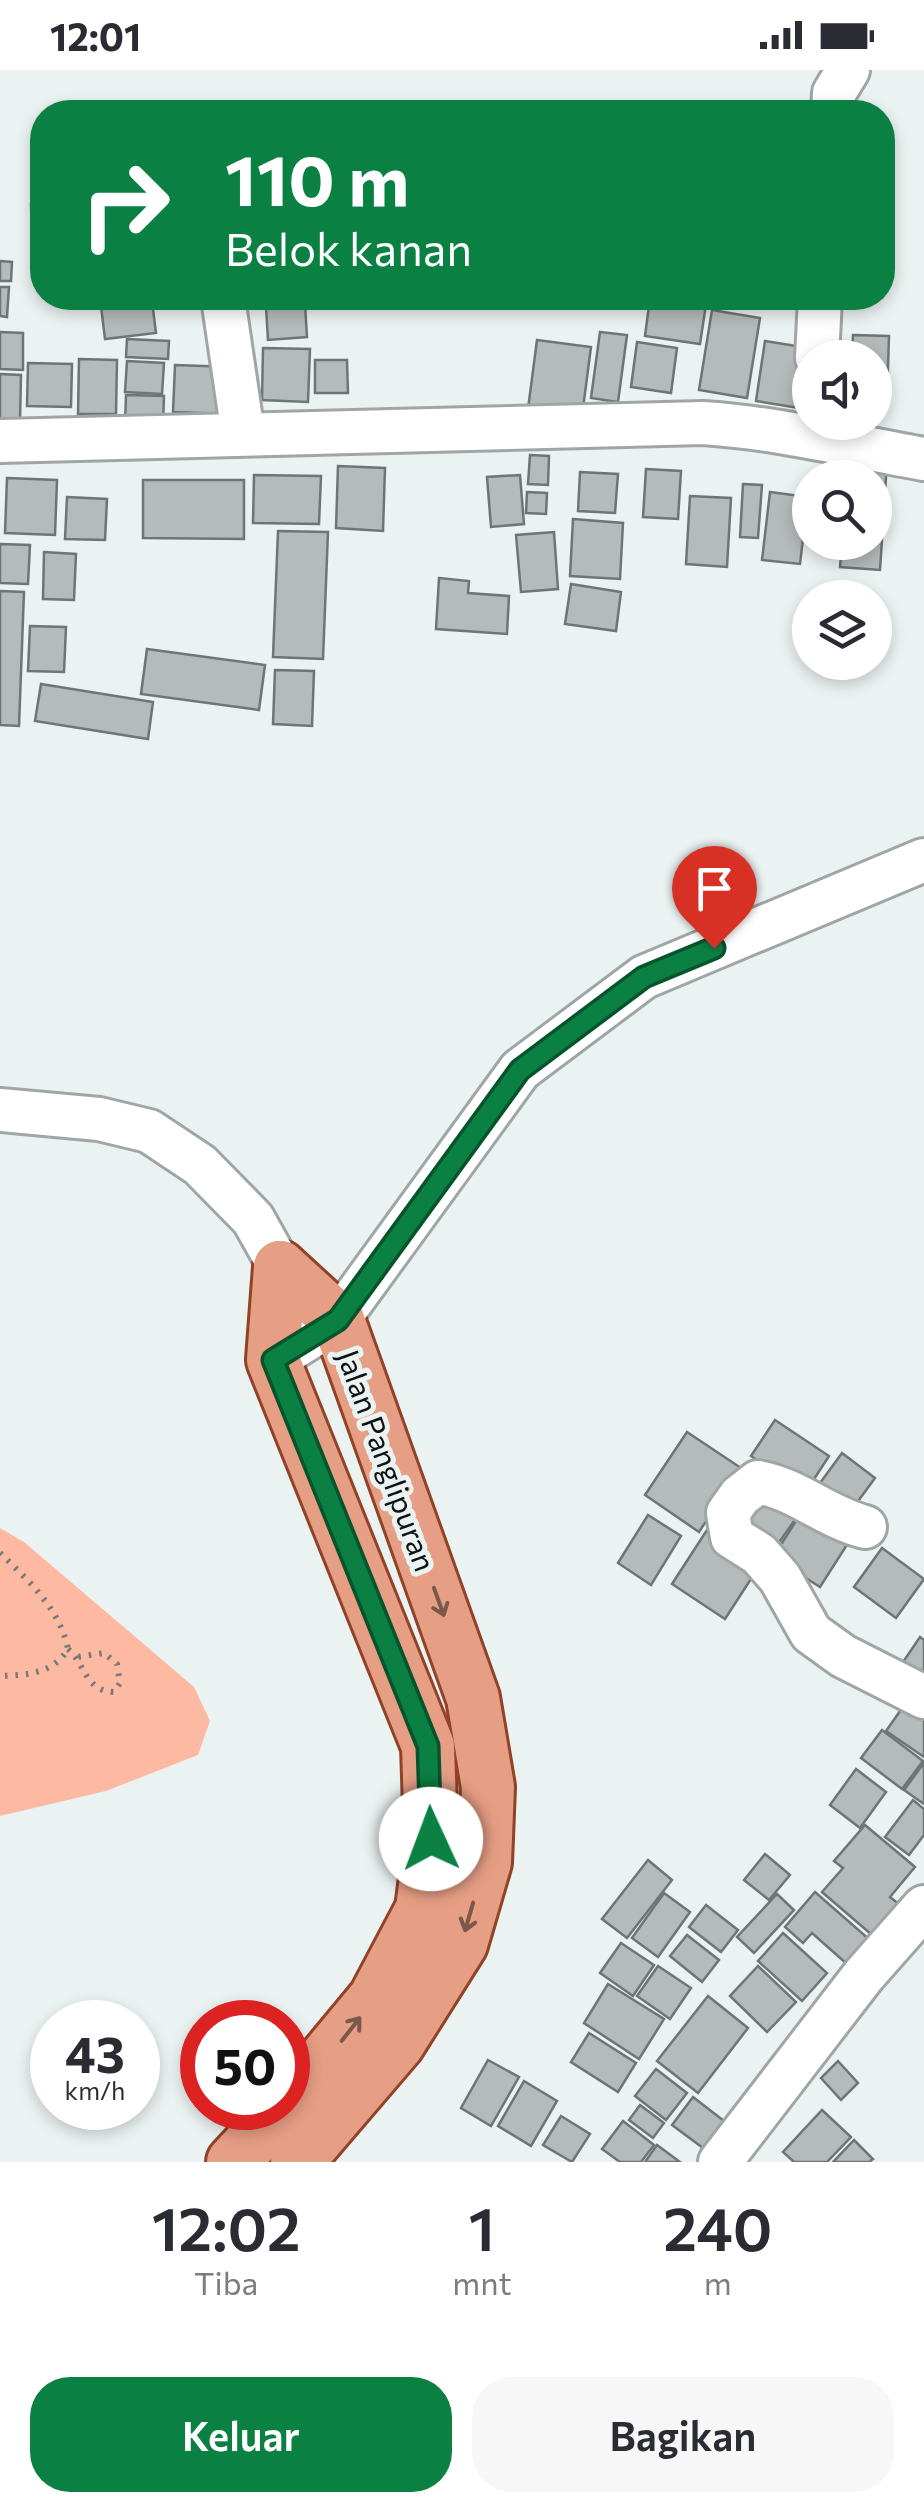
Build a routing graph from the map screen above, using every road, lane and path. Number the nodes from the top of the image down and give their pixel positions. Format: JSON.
{"nodes":[{"id":1,"x":848,"y":70,"type":"edge"},
{"id":2,"x":834,"y":100,"type":"edge"},
{"id":3,"x":224,"y":310,"type":"edge"},
{"id":4,"x":819,"y":310,"type":"edge"},
{"id":5,"x":817,"y":340,"type":"edge"},
{"id":6,"x":792,"y":428,"type":"edge"},
{"id":7,"x":243,"y":434,"type":"junction"},
{"id":8,"x":0,"y":440,"type":"edge"},
{"id":9,"x":832,"y":440,"type":"edge"},
{"id":10,"x":924,"y":459,"type":"edge"},
{"id":11,"x":924,"y":860,"type":"edge"},
{"id":12,"x":0,"y":1110,"type":"edge"},
{"id":13,"x":280,"y":1266,"type":"junction"},
{"id":14,"x":338,"y":1320,"type":"junction"},
{"id":15,"x":273,"y":1360,"type":"junction"},
{"id":16,"x":864,"y":1527,"type":"dead end"},
{"id":17,"x":0,"y":1553,"type":"edge"},
{"id":18,"x":68,"y":1649,"type":"junction"},
{"id":19,"x":78,"y":1658,"type":"junction"},
{"id":20,"x":0,"y":1676,"type":"edge"},
{"id":21,"x":924,"y":1697,"type":"edge"},
{"id":22,"x":924,"y":1906,"type":"edge"},
{"id":23,"x":310,"y":2079,"type":"edge"},
{"id":24,"x":263,"y":2130,"type":"edge"},
{"id":25,"x":233,"y":2162,"type":"edge"},
{"id":26,"x":297,"y":2162,"type":"edge"},
{"id":27,"x":720,"y":2162,"type":"edge"}],
"edges":[{"from":1,"to":2,"type":"street"},
{"from":3,"to":7,"type":"street"},
{"from":4,"to":5,"type":"street"},
{"from":6,"to":7,"type":"street"},
{"from":7,"to":8,"type":"street"},
{"from":9,"to":10,"type":"street"},
{"from":11,"to":14,"type":"street"},
{"from":12,"to":13,"type":"street"},
{"from":13,"to":14,"type":"main road","name":"Jalan Panglipuran"},
{"from":13,"to":15,"type":"main road"},
{"from":14,"to":15,"type":"street"},
{"from":14,"to":26,"type":"main road","name":"Jalan Panglipuran","one_way":true},
{"from":23,"to":15,"type":"main road","one_way":true},
{"from":16,"to":21,"type":"street"},
{"from":17,"to":18,"type":"path"},
{"from":18,"to":19,"type":"path"},
{"from":18,"to":20,"type":"path"},
{"from":19,"to":19,"type":"path"},
{"from":22,"to":27,"type":"street"},
{"from":24,"to":25,"type":"main road"}]}
